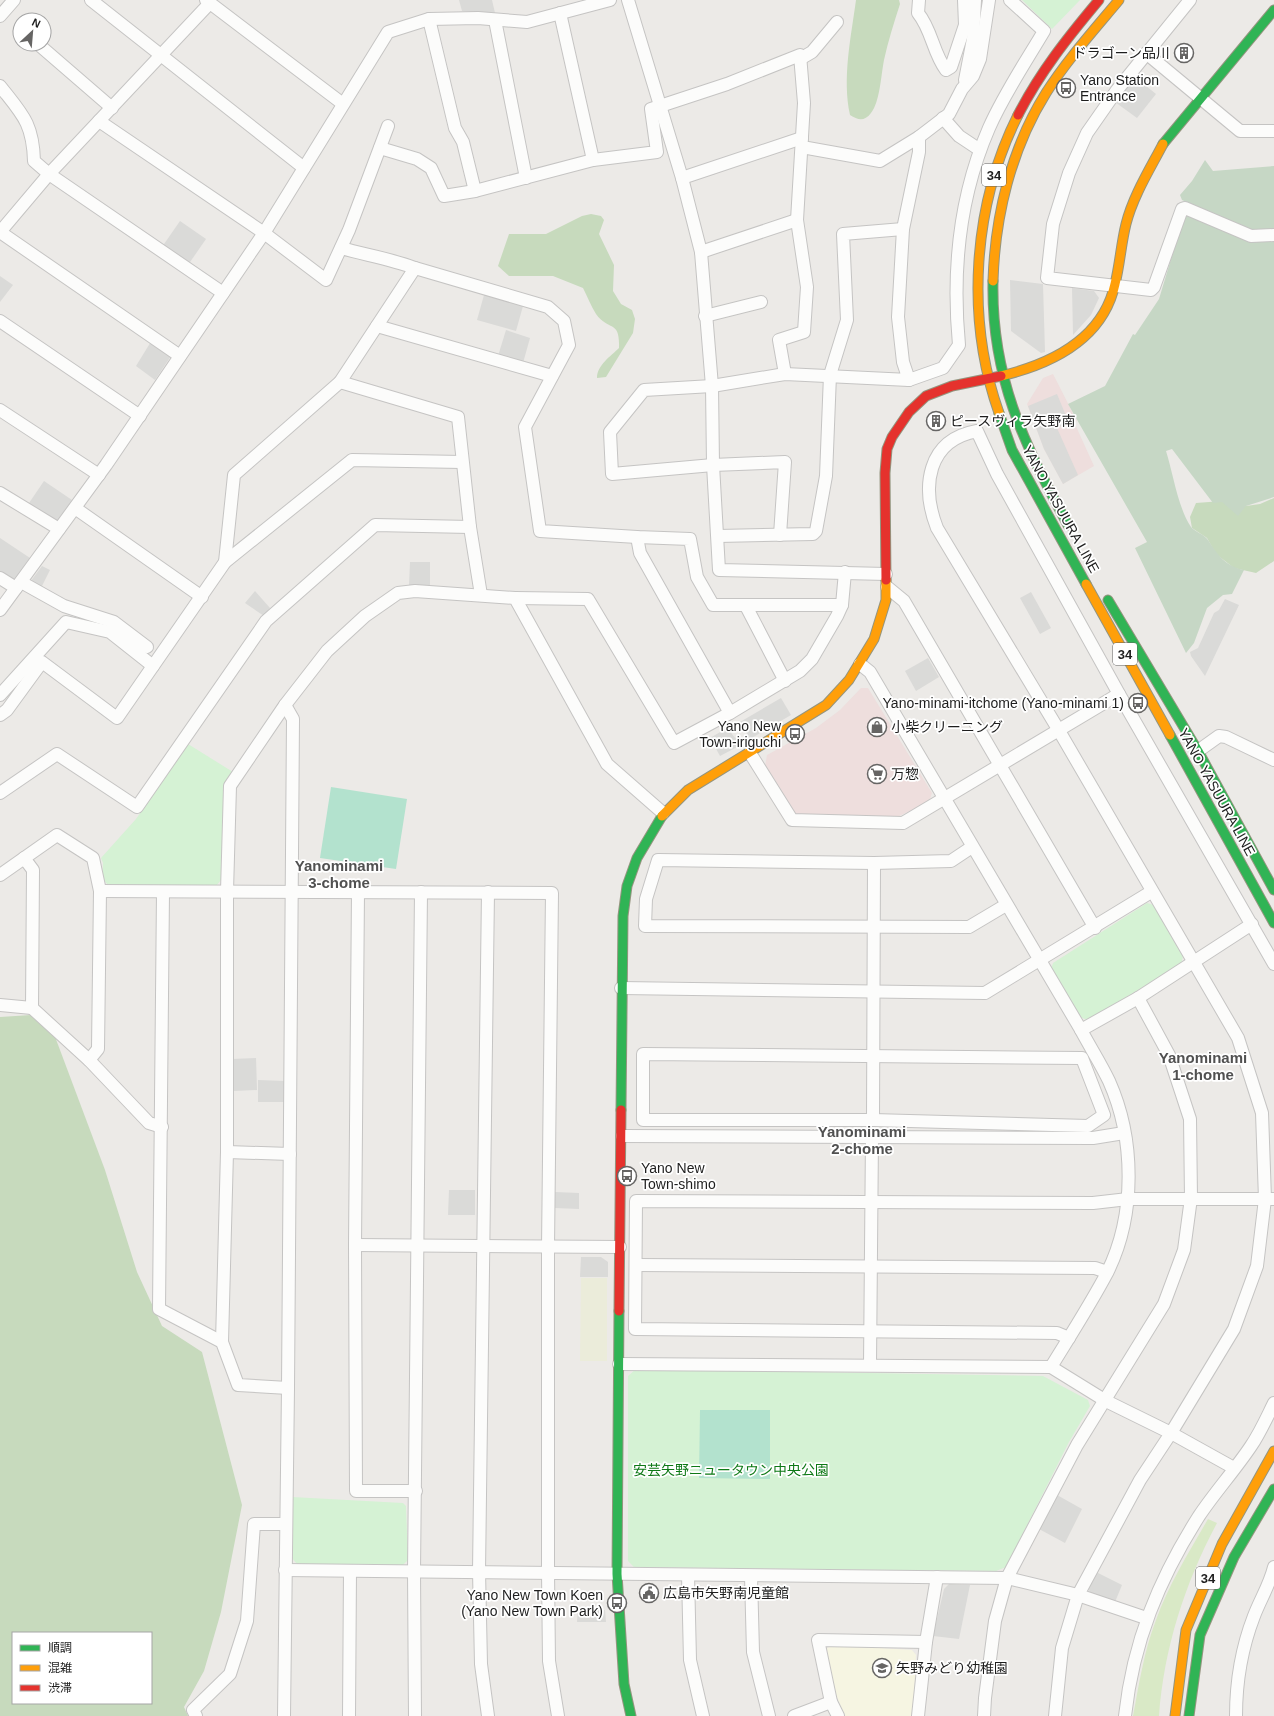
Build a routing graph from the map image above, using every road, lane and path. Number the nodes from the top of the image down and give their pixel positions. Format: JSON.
{"nodes":[{"id":1,"x":14,"y":0,"type":"edge"},
{"id":2,"x":90,"y":0,"type":"edge"},
{"id":3,"x":610,"y":0,"type":"edge"},
{"id":4,"x":628,"y":0,"type":"edge"},
{"id":5,"x":919,"y":0,"type":"edge"},
{"id":6,"x":964,"y":0,"type":"edge"},
{"id":7,"x":975,"y":0,"type":"edge"},
{"id":8,"x":989,"y":0,"type":"edge"},
{"id":9,"x":1010,"y":0,"type":"edge"},
{"id":10,"x":1098,"y":0,"type":"edge"},
{"id":11,"x":1119,"y":0,"type":"edge"},
{"id":12,"x":1190,"y":0,"type":"edge"},
{"id":13,"x":208,"y":2,"type":"edge"},
{"id":14,"x":1274,"y":10,"type":"edge"},
{"id":15,"x":560,"y":13,"type":"junction"},
{"id":16,"x":0,"y":16,"type":"edge"},
{"id":17,"x":429,"y":19,"type":"junction"},
{"id":18,"x":495,"y":20,"type":"junction"},
{"id":19,"x":837,"y":22,"type":"dead end"},
{"id":20,"x":47,"y":52,"type":"edge"},
{"id":21,"x":1146,"y":53,"type":"junction"},
{"id":22,"x":161,"y":56,"type":"junction"},
{"id":23,"x":800,"y":59,"type":"junction"},
{"id":24,"x":0,"y":86,"type":"edge"},
{"id":25,"x":962,"y":89,"type":"junction"},
{"id":26,"x":1201,"y":99,"type":"junction"},
{"id":27,"x":343,"y":104,"type":"junction"},
{"id":28,"x":660,"y":105,"type":"junction"},
{"id":29,"x":112,"y":108,"type":"junction"},
{"id":30,"x":943,"y":118,"type":"junction"},
{"id":31,"x":99,"y":121,"type":"junction"},
{"id":32,"x":388,"y":126,"type":"dead end"},
{"id":33,"x":1274,"y":131,"type":"edge"},
{"id":34,"x":919,"y":137,"type":"junction"},
{"id":35,"x":802,"y":143,"type":"junction"},
{"id":36,"x":380,"y":148,"type":"junction"},
{"id":37,"x":980,"y":150,"type":"junction"},
{"id":38,"x":594,"y":160,"type":"junction"},
{"id":39,"x":304,"y":168,"type":"junction"},
{"id":40,"x":49,"y":174,"type":"junction"},
{"id":41,"x":526,"y":178,"type":"junction"},
{"id":42,"x":682,"y":178,"type":"junction"},
{"id":43,"x":474,"y":191,"type":"junction"},
{"id":44,"x":797,"y":220,"type":"junction"},
{"id":45,"x":903,"y":229,"type":"junction"},
{"id":46,"x":0,"y":232,"type":"edge"},
{"id":47,"x":264,"y":233,"type":"junction"},
{"id":48,"x":1274,"y":235,"type":"edge"},
{"id":49,"x":341,"y":248,"type":"junction"},
{"id":50,"x":701,"y":252,"type":"junction"},
{"id":51,"x":415,"y":268,"type":"junction"},
{"id":52,"x":1115,"y":285,"type":"junction"},
{"id":53,"x":223,"y":293,"type":"junction"},
{"id":54,"x":761,"y":302,"type":"dead end"},
{"id":55,"x":705,"y":316,"type":"junction"},
{"id":56,"x":0,"y":321,"type":"edge"},
{"id":57,"x":377,"y":326,"type":"junction"},
{"id":58,"x":180,"y":356,"type":"junction"},
{"id":59,"x":785,"y":374,"type":"junction"},
{"id":60,"x":830,"y":375,"type":"junction"},
{"id":61,"x":552,"y":376,"type":"junction"},
{"id":62,"x":1003,"y":376,"type":"junction"},
{"id":63,"x":988,"y":379,"type":"junction"},
{"id":64,"x":909,"y":380,"type":"junction"},
{"id":65,"x":340,"y":382,"type":"junction"},
{"id":66,"x":712,"y":386,"type":"junction"},
{"id":67,"x":0,"y":410,"type":"edge"},
{"id":68,"x":140,"y":416,"type":"junction"},
{"id":69,"x":462,"y":462,"type":"junction"},
{"id":70,"x":713,"y":465,"type":"junction"},
{"id":71,"x":99,"y":475,"type":"junction"},
{"id":72,"x":0,"y":493,"type":"edge"},
{"id":73,"x":75,"y":508,"type":"junction"},
{"id":74,"x":470,"y":527,"type":"junction"},
{"id":75,"x":59,"y":529,"type":"junction"},
{"id":76,"x":1072,"y":532,"type":"dead end"},
{"id":77,"x":780,"y":535,"type":"junction"},
{"id":78,"x":718,"y":536,"type":"junction"},
{"id":79,"x":637,"y":537,"type":"junction"},
{"id":80,"x":226,"y":562,"type":"junction"},
{"id":81,"x":845,"y":572,"type":"junction"},
{"id":82,"x":886,"y":574,"type":"junction"},
{"id":83,"x":0,"y":578,"type":"edge"},
{"id":84,"x":18,"y":585,"type":"junction"},
{"id":85,"x":887,"y":587,"type":"junction"},
{"id":86,"x":1105,"y":594,"type":"dead end"},
{"id":87,"x":480,"y":595,"type":"junction"},
{"id":88,"x":202,"y":597,"type":"junction"},
{"id":89,"x":515,"y":598,"type":"junction"},
{"id":90,"x":842,"y":604,"type":"junction"},
{"id":91,"x":746,"y":606,"type":"junction"},
{"id":92,"x":0,"y":610,"type":"edge"},
{"id":93,"x":147,"y":646,"type":"dead end"},
{"id":94,"x":860,"y":664,"type":"junction"},
{"id":95,"x":153,"y":666,"type":"junction"},
{"id":96,"x":785,"y":681,"type":"junction"},
{"id":97,"x":1118,"y":694,"type":"junction"},
{"id":98,"x":0,"y":695,"type":"edge"},
{"id":99,"x":285,"y":705,"type":"junction"},
{"id":100,"x":730,"y":713,"type":"junction"},
{"id":101,"x":0,"y":715,"type":"edge"},
{"id":102,"x":1058,"y":729,"type":"junction"},
{"id":103,"x":1198,"y":751,"type":"junction"},
{"id":104,"x":750,"y":753,"type":"junction"},
{"id":105,"x":1274,"y":760,"type":"edge"},
{"id":106,"x":999,"y":764,"type":"junction"},
{"id":107,"x":0,"y":793,"type":"edge"},
{"id":108,"x":944,"y":798,"type":"junction"},
{"id":109,"x":663,"y":813,"type":"junction"},
{"id":110,"x":972,"y":847,"type":"junction"},
{"id":111,"x":24,"y":858,"type":"junction"},
{"id":112,"x":874,"y":863,"type":"junction"},
{"id":113,"x":0,"y":875,"type":"edge"},
{"id":114,"x":1274,"y":890,"type":"edge"},
{"id":115,"x":100,"y":891,"type":"junction"},
{"id":116,"x":227,"y":891,"type":"junction"},
{"id":117,"x":163,"y":892,"type":"junction"},
{"id":118,"x":293,"y":892,"type":"junction"},
{"id":119,"x":358,"y":892,"type":"junction"},
{"id":120,"x":421,"y":892,"type":"junction"},
{"id":121,"x":488,"y":892,"type":"junction"},
{"id":122,"x":1152,"y":892,"type":"junction"},
{"id":123,"x":1006,"y":905,"type":"junction"},
{"id":124,"x":1274,"y":923,"type":"edge"},
{"id":125,"x":1252,"y":924,"type":"junction"},
{"id":126,"x":874,"y":926,"type":"junction"},
{"id":127,"x":1095,"y":928,"type":"junction"},
{"id":128,"x":1039,"y":960,"type":"junction"},
{"id":129,"x":1194,"y":963,"type":"junction"},
{"id":130,"x":1274,"y":964,"type":"edge"},
{"id":131,"x":621,"y":988,"type":"junction"},
{"id":132,"x":874,"y":991,"type":"junction"},
{"id":133,"x":1138,"y":998,"type":"junction"},
{"id":134,"x":0,"y":1005,"type":"edge"},
{"id":135,"x":32,"y":1008,"type":"junction"},
{"id":136,"x":1081,"y":1030,"type":"junction"},
{"id":137,"x":873,"y":1056,"type":"junction"},
{"id":138,"x":89,"y":1060,"type":"junction"},
{"id":139,"x":873,"y":1120,"type":"junction"},
{"id":140,"x":162,"y":1127,"type":"junction"},
{"id":141,"x":1124,"y":1132,"type":"junction"},
{"id":142,"x":622,"y":1136,"type":"junction"},
{"id":143,"x":872,"y":1136,"type":"junction"},
{"id":144,"x":227,"y":1152,"type":"junction"},
{"id":145,"x":290,"y":1154,"type":"junction"},
{"id":146,"x":1191,"y":1198,"type":"junction"},
{"id":147,"x":1128,"y":1199,"type":"junction"},
{"id":148,"x":1269,"y":1199,"type":"edge"},
{"id":149,"x":871,"y":1201,"type":"junction"},
{"id":150,"x":355,"y":1245,"type":"junction"},
{"id":151,"x":418,"y":1245,"type":"junction"},
{"id":152,"x":483,"y":1245,"type":"junction"},
{"id":153,"x":548,"y":1247,"type":"junction"},
{"id":154,"x":620,"y":1247,"type":"junction"},
{"id":155,"x":636,"y":1265,"type":"junction"},
{"id":156,"x":871,"y":1266,"type":"junction"},
{"id":157,"x":1107,"y":1272,"type":"junction"},
{"id":158,"x":870,"y":1331,"type":"junction"},
{"id":159,"x":1069,"y":1338,"type":"junction"},
{"id":160,"x":222,"y":1342,"type":"junction"},
{"id":161,"x":619,"y":1364,"type":"junction"},
{"id":162,"x":870,"y":1365,"type":"junction"},
{"id":163,"x":1051,"y":1367,"type":"junction"},
{"id":164,"x":288,"y":1388,"type":"junction"},
{"id":165,"x":1106,"y":1401,"type":"junction"},
{"id":166,"x":1274,"y":1403,"type":"edge"},
{"id":167,"x":1172,"y":1433,"type":"junction"},
{"id":168,"x":1274,"y":1451,"type":"edge"},
{"id":169,"x":1234,"y":1468,"type":"junction"},
{"id":170,"x":1274,"y":1488,"type":"edge"},
{"id":171,"x":416,"y":1491,"type":"junction"},
{"id":172,"x":1270,"y":1508,"type":"edge"},
{"id":173,"x":286,"y":1524,"type":"junction"},
{"id":174,"x":1274,"y":1568,"type":"edge"},
{"id":175,"x":285,"y":1570,"type":"junction"},
{"id":176,"x":350,"y":1571,"type":"junction"},
{"id":177,"x":414,"y":1571,"type":"junction"},
{"id":178,"x":479,"y":1572,"type":"junction"},
{"id":179,"x":548,"y":1572,"type":"junction"},
{"id":180,"x":617,"y":1574,"type":"junction"},
{"id":181,"x":688,"y":1575,"type":"junction"},
{"id":182,"x":751,"y":1576,"type":"junction"},
{"id":183,"x":937,"y":1578,"type":"junction"},
{"id":184,"x":1006,"y":1578,"type":"junction"},
{"id":185,"x":1078,"y":1595,"type":"junction"},
{"id":186,"x":1146,"y":1618,"type":"junction"},
{"id":187,"x":926,"y":1642,"type":"junction"},
{"id":188,"x":830,"y":1702,"type":"junction"},
{"id":189,"x":196,"y":1716,"type":"edge"},
{"id":190,"x":284,"y":1716,"type":"edge"},
{"id":191,"x":349,"y":1716,"type":"edge"},
{"id":192,"x":415,"y":1716,"type":"edge"},
{"id":193,"x":488,"y":1716,"type":"edge"},
{"id":194,"x":558,"y":1716,"type":"edge"},
{"id":195,"x":631,"y":1716,"type":"edge"},
{"id":196,"x":703,"y":1716,"type":"edge"},
{"id":197,"x":769,"y":1716,"type":"edge"},
{"id":198,"x":794,"y":1716,"type":"edge"},
{"id":199,"x":838,"y":1716,"type":"edge"},
{"id":200,"x":918,"y":1716,"type":"edge"},
{"id":201,"x":984,"y":1716,"type":"edge"},
{"id":202,"x":1055,"y":1716,"type":"edge"},
{"id":203,"x":1125,"y":1716,"type":"edge"},
{"id":204,"x":1175,"y":1716,"type":"edge"},
{"id":205,"x":1189,"y":1716,"type":"edge"},
{"id":206,"x":1236,"y":1716,"type":"edge"}],
"edges":[{"from":1,"to":16,"type":"street"},
{"from":2,"to":22,"type":"street"},
{"from":3,"to":15,"type":"street"},
{"from":4,"to":28,"type":"street"},
{"from":5,"to":6,"type":"street"},
{"from":7,"to":25,"type":"street"},
{"from":8,"to":25,"type":"street"},
{"from":9,"to":37,"type":"street"},
{"from":10,"to":63,"type":"main road","name":"YANO YASUURA LINE","number":"34"},
{"from":11,"to":62,"type":"main road","name":"YANO YASUURA LINE","number":"34"},
{"from":12,"to":21,"type":"street"},
{"from":13,"to":22,"type":"street"},
{"from":13,"to":27,"type":"street"},
{"from":14,"to":26,"type":"main road"},
{"from":15,"to":18,"type":"street"},
{"from":15,"to":38,"type":"street"},
{"from":17,"to":18,"type":"street"},
{"from":17,"to":27,"type":"street"},
{"from":17,"to":43,"type":"street"},
{"from":18,"to":41,"type":"street"},
{"from":19,"to":23,"type":"street"},
{"from":20,"to":29,"type":"street"},
{"from":21,"to":26,"type":"street"},
{"from":21,"to":52,"type":"street"},
{"from":22,"to":29,"type":"street"},
{"from":22,"to":39,"type":"street"},
{"from":23,"to":28,"type":"street"},
{"from":23,"to":35,"type":"street"},
{"from":24,"to":40,"type":"street"},
{"from":25,"to":30,"type":"street"},
{"from":26,"to":33,"type":"street"},
{"from":26,"to":52,"type":"main road"},
{"from":27,"to":39,"type":"street"},
{"from":28,"to":38,"type":"street"},
{"from":28,"to":42,"type":"street"},
{"from":29,"to":31,"type":"street"},
{"from":30,"to":34,"type":"street"},
{"from":30,"to":37,"type":"street"},
{"from":31,"to":40,"type":"street"},
{"from":31,"to":47,"type":"street"},
{"from":32,"to":36,"type":"street"},
{"from":34,"to":35,"type":"street"},
{"from":34,"to":45,"type":"street"},
{"from":35,"to":42,"type":"street"},
{"from":35,"to":44,"type":"street"},
{"from":36,"to":43,"type":"street"},
{"from":36,"to":49,"type":"street"},
{"from":37,"to":64,"type":"street"},
{"from":38,"to":41,"type":"street"},
{"from":39,"to":47,"type":"street"},
{"from":40,"to":46,"type":"street"},
{"from":40,"to":53,"type":"street"},
{"from":41,"to":43,"type":"street"},
{"from":42,"to":50,"type":"street"},
{"from":44,"to":50,"type":"street"},
{"from":44,"to":59,"type":"street"},
{"from":45,"to":60,"type":"street"},
{"from":45,"to":64,"type":"street"},
{"from":46,"to":58,"type":"street"},
{"from":47,"to":49,"type":"street"},
{"from":47,"to":53,"type":"street"},
{"from":48,"to":52,"type":"street"},
{"from":49,"to":51,"type":"street"},
{"from":50,"to":55,"type":"street"},
{"from":51,"to":57,"type":"street"},
{"from":51,"to":61,"type":"street"},
{"from":52,"to":62,"type":"main road"},
{"from":53,"to":58,"type":"street"},
{"from":54,"to":55,"type":"street"},
{"from":55,"to":66,"type":"street"},
{"from":56,"to":68,"type":"street"},
{"from":57,"to":61,"type":"street"},
{"from":57,"to":65,"type":"street"},
{"from":58,"to":68,"type":"street"},
{"from":59,"to":60,"type":"street"},
{"from":59,"to":66,"type":"street"},
{"from":60,"to":64,"type":"street"},
{"from":60,"to":77,"type":"street"},
{"from":61,"to":79,"type":"street"},
{"from":62,"to":63,"type":"main road"},
{"from":62,"to":76,"type":"main road","name":"YANO YASUURA LINE","number":"34"},
{"from":63,"to":82,"type":"main road"},
{"from":63,"to":124,"type":"main road","name":"YANO YASUURA LINE","number":"34"},
{"from":65,"to":69,"type":"street"},
{"from":65,"to":80,"type":"street"},
{"from":66,"to":70,"type":"street"},
{"from":66,"to":70,"type":"street"},
{"from":67,"to":71,"type":"street"},
{"from":68,"to":71,"type":"street"},
{"from":69,"to":74,"type":"street"},
{"from":69,"to":80,"type":"street"},
{"from":70,"to":77,"type":"street"},
{"from":70,"to":78,"type":"street"},
{"from":71,"to":73,"type":"street"},
{"from":72,"to":75,"type":"street"},
{"from":73,"to":75,"type":"street"},
{"from":73,"to":88,"type":"street"},
{"from":74,"to":87,"type":"street"},
{"from":74,"to":107,"type":"street"},
{"from":75,"to":84,"type":"street"},
{"from":77,"to":78,"type":"street"},
{"from":78,"to":81,"type":"street"},
{"from":79,"to":91,"type":"street"},
{"from":79,"to":100,"type":"street"},
{"from":80,"to":88,"type":"street"},
{"from":81,"to":82,"type":"street"},
{"from":81,"to":90,"type":"street"},
{"from":82,"to":85,"type":"main road"},
{"from":83,"to":84,"type":"street"},
{"from":84,"to":92,"type":"street"},
{"from":84,"to":93,"type":"street"},
{"from":85,"to":94,"type":"main road"},
{"from":85,"to":106,"type":"street"},
{"from":86,"to":103,"type":"main road","name":"YANO YASUURA LINE","number":"34"},
{"from":87,"to":89,"type":"street"},
{"from":87,"to":99,"type":"street"},
{"from":88,"to":95,"type":"street"},
{"from":89,"to":100,"type":"street"},
{"from":89,"to":109,"type":"street"},
{"from":90,"to":91,"type":"street"},
{"from":90,"to":96,"type":"street"},
{"from":91,"to":96,"type":"street"},
{"from":94,"to":104,"type":"main road"},
{"from":94,"to":108,"type":"street"},
{"from":95,"to":98,"type":"street"},
{"from":95,"to":101,"type":"street"},
{"from":96,"to":100,"type":"street"},
{"from":97,"to":102,"type":"street"},
{"from":97,"to":102,"type":"street"},
{"from":97,"to":125,"type":"street"},
{"from":99,"to":116,"type":"street"},
{"from":99,"to":118,"type":"street"},
{"from":102,"to":106,"type":"street"},
{"from":102,"to":122,"type":"street"},
{"from":103,"to":105,"type":"street"},
{"from":103,"to":114,"type":"main road","name":"YANO YASUURA LINE","number":"34"},
{"from":104,"to":108,"type":"street"},
{"from":104,"to":109,"type":"main road"},
{"from":106,"to":108,"type":"street"},
{"from":106,"to":127,"type":"street"},
{"from":108,"to":110,"type":"street"},
{"from":109,"to":131,"type":"main road"},
{"from":110,"to":112,"type":"street"},
{"from":110,"to":123,"type":"street"},
{"from":111,"to":113,"type":"street"},
{"from":111,"to":115,"type":"street"},
{"from":111,"to":135,"type":"street"},
{"from":112,"to":126,"type":"street"},
{"from":112,"to":126,"type":"street"},
{"from":115,"to":117,"type":"street"},
{"from":115,"to":138,"type":"street"},
{"from":116,"to":117,"type":"street"},
{"from":116,"to":118,"type":"street"},
{"from":116,"to":144,"type":"street"},
{"from":117,"to":140,"type":"street"},
{"from":118,"to":119,"type":"street"},
{"from":118,"to":145,"type":"street"},
{"from":119,"to":120,"type":"street"},
{"from":119,"to":150,"type":"street"},
{"from":120,"to":121,"type":"street"},
{"from":120,"to":151,"type":"street"},
{"from":121,"to":152,"type":"street"},
{"from":121,"to":153,"type":"street"},
{"from":122,"to":127,"type":"street"},
{"from":122,"to":129,"type":"street"},
{"from":123,"to":126,"type":"street"},
{"from":123,"to":128,"type":"street"},
{"from":125,"to":129,"type":"street"},
{"from":125,"to":130,"type":"street"},
{"from":126,"to":132,"type":"street"},
{"from":127,"to":128,"type":"street"},
{"from":128,"to":132,"type":"street"},
{"from":128,"to":136,"type":"street"},
{"from":129,"to":133,"type":"street"},
{"from":129,"to":148,"type":"street"},
{"from":131,"to":132,"type":"street"},
{"from":131,"to":142,"type":"main road"},
{"from":132,"to":137,"type":"street"},
{"from":133,"to":136,"type":"street"},
{"from":133,"to":146,"type":"street"},
{"from":134,"to":135,"type":"street"},
{"from":135,"to":138,"type":"street"},
{"from":136,"to":141,"type":"street"},
{"from":137,"to":139,"type":"street"},
{"from":137,"to":139,"type":"street"},
{"from":137,"to":139,"type":"street"},
{"from":138,"to":140,"type":"street"},
{"from":140,"to":160,"type":"street"},
{"from":141,"to":143,"type":"street"},
{"from":141,"to":147,"type":"street"},
{"from":142,"to":143,"type":"street"},
{"from":142,"to":154,"type":"main road"},
{"from":143,"to":149,"type":"street"},
{"from":144,"to":145,"type":"street"},
{"from":144,"to":160,"type":"street"},
{"from":145,"to":164,"type":"street"},
{"from":146,"to":147,"type":"street"},
{"from":146,"to":148,"type":"street"},
{"from":146,"to":165,"type":"street"},
{"from":147,"to":149,"type":"street"},
{"from":147,"to":157,"type":"street"},
{"from":148,"to":167,"type":"street"},
{"from":149,"to":155,"type":"street"},
{"from":149,"to":156,"type":"street"},
{"from":150,"to":151,"type":"street"},
{"from":150,"to":171,"type":"street"},
{"from":151,"to":152,"type":"street"},
{"from":151,"to":171,"type":"street"},
{"from":152,"to":153,"type":"street"},
{"from":152,"to":178,"type":"street"},
{"from":153,"to":154,"type":"street"},
{"from":153,"to":179,"type":"street"},
{"from":154,"to":161,"type":"main road"},
{"from":155,"to":156,"type":"street"},
{"from":155,"to":158,"type":"street"},
{"from":156,"to":157,"type":"street"},
{"from":156,"to":158,"type":"street"},
{"from":157,"to":159,"type":"street"},
{"from":158,"to":159,"type":"street"},
{"from":158,"to":162,"type":"street"},
{"from":159,"to":163,"type":"street"},
{"from":160,"to":164,"type":"street"},
{"from":161,"to":162,"type":"street"},
{"from":161,"to":180,"type":"main road"},
{"from":162,"to":163,"type":"street"},
{"from":163,"to":165,"type":"street"},
{"from":164,"to":173,"type":"street"},
{"from":165,"to":167,"type":"street"},
{"from":165,"to":184,"type":"street"},
{"from":166,"to":169,"type":"street"},
{"from":167,"to":169,"type":"street"},
{"from":167,"to":185,"type":"street"},
{"from":168,"to":204,"type":"main road","number":"34"},
{"from":169,"to":186,"type":"street"},
{"from":170,"to":172,"type":"main road","number":"34"},
{"from":171,"to":177,"type":"street"},
{"from":172,"to":205,"type":"main road","number":"34"},
{"from":173,"to":175,"type":"street"},
{"from":173,"to":189,"type":"street"},
{"from":174,"to":206,"type":"street"},
{"from":175,"to":176,"type":"street"},
{"from":175,"to":190,"type":"street"},
{"from":176,"to":177,"type":"street"},
{"from":176,"to":191,"type":"street"},
{"from":177,"to":178,"type":"street"},
{"from":177,"to":192,"type":"street"},
{"from":178,"to":179,"type":"street"},
{"from":178,"to":193,"type":"street"},
{"from":179,"to":180,"type":"street"},
{"from":179,"to":194,"type":"street"},
{"from":180,"to":181,"type":"street"},
{"from":180,"to":195,"type":"main road"},
{"from":181,"to":182,"type":"street"},
{"from":181,"to":196,"type":"street"},
{"from":182,"to":183,"type":"street"},
{"from":182,"to":197,"type":"street"},
{"from":183,"to":184,"type":"street"},
{"from":183,"to":187,"type":"street"},
{"from":184,"to":185,"type":"street"},
{"from":184,"to":201,"type":"street"},
{"from":185,"to":186,"type":"street"},
{"from":185,"to":202,"type":"street"},
{"from":186,"to":203,"type":"street"},
{"from":187,"to":188,"type":"street"},
{"from":187,"to":200,"type":"street"},
{"from":188,"to":198,"type":"street"},
{"from":188,"to":199,"type":"street"}]}
